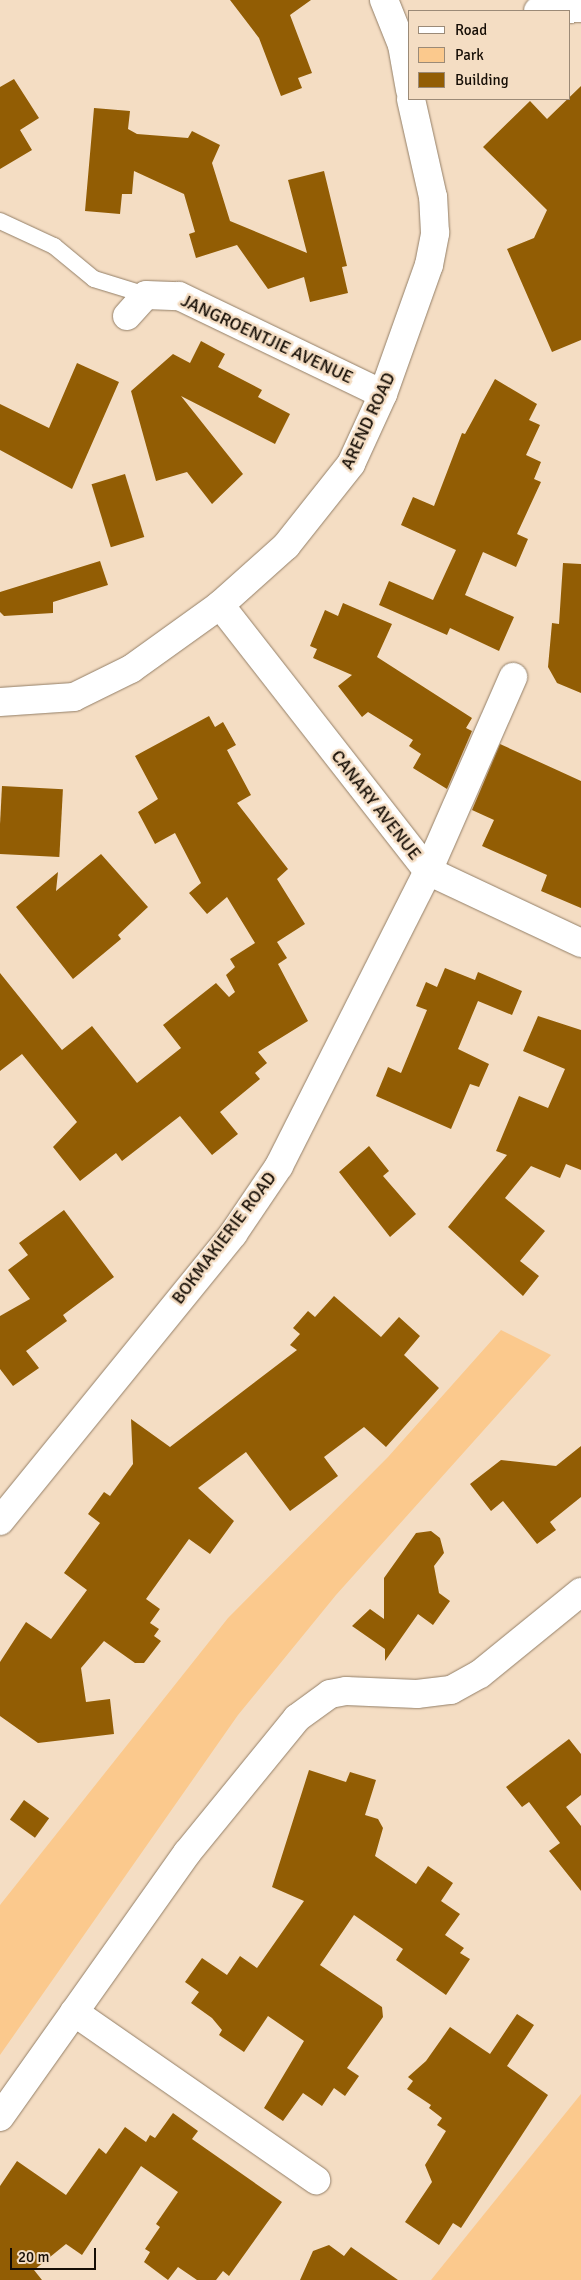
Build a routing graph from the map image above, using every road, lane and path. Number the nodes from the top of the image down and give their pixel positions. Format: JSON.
{"nodes":[{"id":1,"x":384,"y":0,"type":"edge"},
{"id":2,"x":581,"y":8,"type":"edge"},
{"id":3,"x":552,"y":10,"type":"edge"},
{"id":4,"x":406,"y":43,"type":"edge"},
{"id":5,"x":408,"y":66,"type":"edge"},
{"id":6,"x":411,"y":100,"type":"edge"},
{"id":7,"x":0,"y":221,"type":"edge"},
{"id":8,"x":146,"y":295,"type":"junction"},
{"id":9,"x":127,"y":316,"type":"dead end"},
{"id":10,"x":383,"y":394,"type":"junction"},
{"id":11,"x":220,"y":605,"type":"junction"},
{"id":12,"x":513,"y":677,"type":"dead end"},
{"id":13,"x":0,"y":702,"type":"edge"},
{"id":14,"x":428,"y":871,"type":"junction"},
{"id":15,"x":581,"y":943,"type":"edge"},
{"id":16,"x":0,"y":1521,"type":"edge"},
{"id":17,"x":581,"y":1592,"type":"edge"},
{"id":18,"x":74,"y":2012,"type":"junction"},
{"id":19,"x":0,"y":2117,"type":"edge"},
{"id":20,"x":316,"y":2180,"type":"dead end"}],
"edges":[{"from":1,"to":4,"type":"street"},
{"from":2,"to":3,"type":"street"},
{"from":4,"to":5,"type":"street"},
{"from":6,"to":10,"type":"street","name":"AREND ROAD"},
{"from":7,"to":8,"type":"lane"},
{"from":8,"to":9,"type":"street"},
{"from":8,"to":10,"type":"street","name":"JANGROENTJIE AVENUE"},
{"from":10,"to":11,"type":"street","name":"AREND ROAD"},
{"from":11,"to":13,"type":"street","name":"AREND ROAD"},
{"from":11,"to":14,"type":"street","name":"CANARY AVENUE"},
{"from":12,"to":14,"type":"street","name":"BOKMAKIERIE ROAD"},
{"from":14,"to":15,"type":"street","name":"CANARY AVENUE"},
{"from":14,"to":16,"type":"street","name":"BOKMAKIERIE ROAD"},
{"from":17,"to":18,"type":"street"},
{"from":18,"to":19,"type":"street"},
{"from":18,"to":20,"type":"street"}]}
